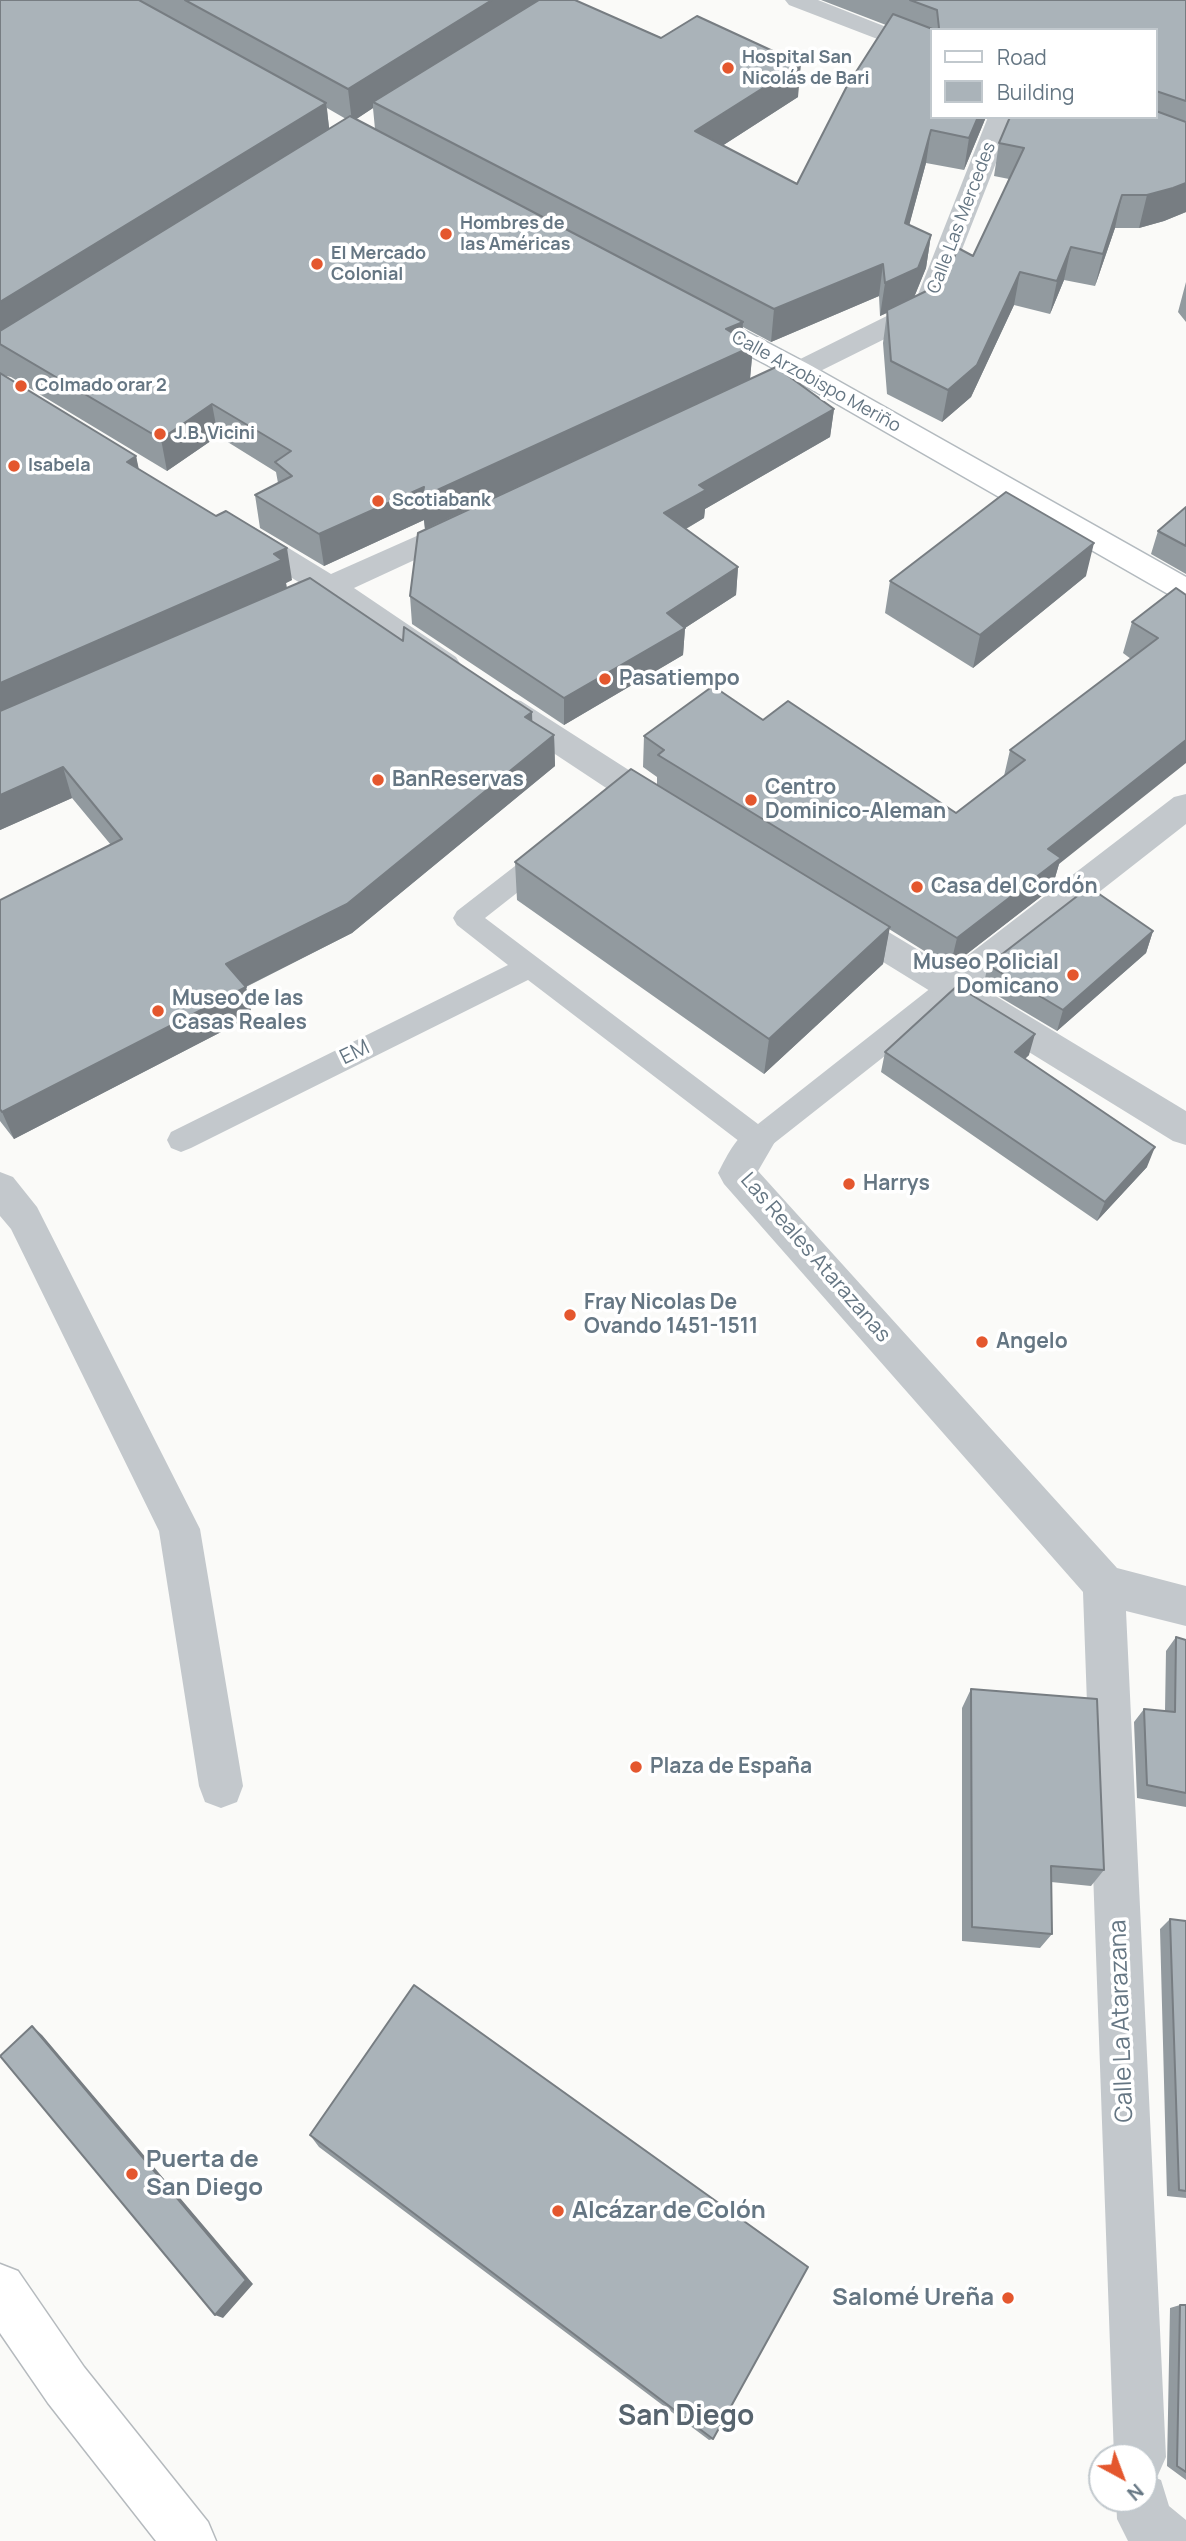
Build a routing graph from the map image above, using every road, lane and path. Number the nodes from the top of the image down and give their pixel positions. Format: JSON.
{"nodes":[{"id":1,"x":797,"y":0,"type":"edge"},
{"id":2,"x":930,"y":52,"type":"edge"},
{"id":3,"x":1000,"y":119,"type":"edge"},
{"id":4,"x":688,"y":312,"type":"edge"},
{"id":5,"x":800,"y":371,"type":"junction"},
{"id":6,"x":736,"y":400,"type":"edge"},
{"id":7,"x":495,"y":511,"type":"edge"},
{"id":8,"x":212,"y":515,"type":"edge"},
{"id":9,"x":330,"y":587,"type":"junction"},
{"id":10,"x":1186,"y":591,"type":"edge"},
{"id":11,"x":292,"y":604,"type":"edge"},
{"id":12,"x":1186,"y":806,"type":"edge"},
{"id":13,"x":691,"y":826,"type":"edge"},
{"id":14,"x":570,"y":838,"type":"edge"},
{"id":15,"x":809,"y":900,"type":"edge"},
{"id":16,"x":529,"y":967,"type":"junction"},
{"id":17,"x":951,"y":988,"type":"junction"},
{"id":18,"x":1186,"y":1130,"type":"edge"},
{"id":19,"x":181,"y":1140,"type":"dead end"},
{"id":20,"x":758,"y":1140,"type":"junction"},
{"id":21,"x":0,"y":1188,"type":"edge"},
{"id":22,"x":1104,"y":1586,"type":"junction"},
{"id":23,"x":1186,"y":1606,"type":"edge"},
{"id":24,"x":221,"y":1786,"type":"dead end"},
{"id":25,"x":0,"y":2289,"type":"edge"},
{"id":26,"x":1139,"y":2443,"type":"edge"},
{"id":27,"x":1143,"y":2513,"type":"edge"},
{"id":28,"x":189,"y":2541,"type":"edge"},
{"id":29,"x":1170,"y":2541,"type":"edge"}],
"edges":[{"from":1,"to":2,"type":"street"},
{"from":3,"to":5,"type":"street","name":"Calle Las Mercedes"},
{"from":4,"to":5,"type":"street","name":"Calle Arzobispo Meriño"},
{"from":5,"to":6,"type":"street","name":"Calle Las Mercedes"},
{"from":5,"to":10,"type":"street","name":"Calle Arzobispo Meriño"},
{"from":7,"to":9,"type":"street"},
{"from":8,"to":9,"type":"street"},
{"from":9,"to":11,"type":"street"},
{"from":9,"to":13,"type":"street"},
{"from":12,"to":17,"type":"street"},
{"from":14,"to":16,"type":"lane","name":"Las Reales Atarazanas"},
{"from":15,"to":17,"type":"street"},
{"from":16,"to":19,"type":"lane","name":"EM"},
{"from":16,"to":20,"type":"lane","name":"Las Reales Atarazanas"},
{"from":17,"to":18,"type":"street"},
{"from":17,"to":20,"type":"lane"},
{"from":20,"to":22,"type":"street","name":"Las Reales Atarazanas"},
{"from":21,"to":24,"type":"street"},
{"from":22,"to":23,"type":"street"},
{"from":22,"to":26,"type":"street","name":"Calle La Atarazana"},
{"from":25,"to":28,"type":"street"},
{"from":27,"to":29,"type":"street"}]}
